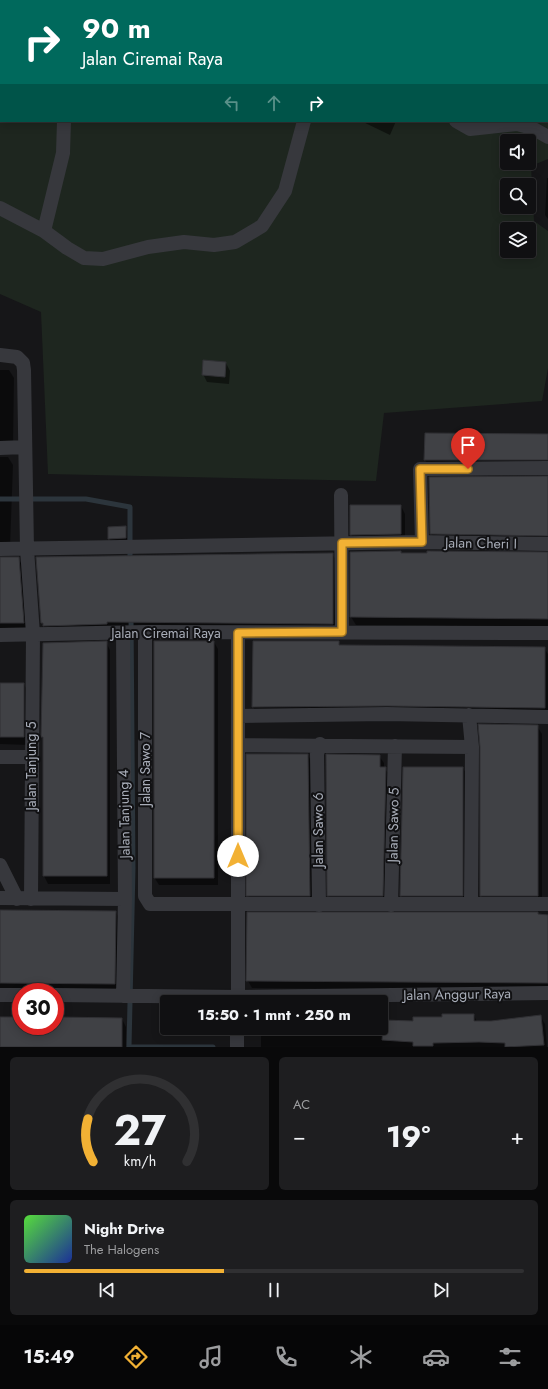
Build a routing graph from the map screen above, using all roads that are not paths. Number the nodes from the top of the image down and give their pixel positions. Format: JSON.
{"nodes":[{"id":1,"x":64,"y":122,"type":"edge"},
{"id":2,"x":304,"y":122,"type":"edge"},
{"id":3,"x":458,"y":122,"type":"edge"},
{"id":4,"x":548,"y":137,"type":"edge"},
{"id":5,"x":0,"y":208,"type":"edge"},
{"id":6,"x":44,"y":230,"type":"junction"},
{"id":7,"x":0,"y":355,"type":"edge"},
{"id":8,"x":25,"y":447,"type":"junction"},
{"id":9,"x":0,"y":448,"type":"edge"},
{"id":10,"x":548,"y":468,"type":"edge"},
{"id":11,"x":341,"y":494,"type":"dead end"},
{"id":12,"x":422,"y":542,"type":"junction"},
{"id":13,"x":342,"y":543,"type":"junction"},
{"id":14,"x":548,"y":544,"type":"edge"},
{"id":15,"x":0,"y":549,"type":"edge"},
{"id":16,"x":27,"y":549,"type":"junction"},
{"id":17,"x":342,"y":632,"type":"junction"},
{"id":18,"x":548,"y":632,"type":"edge"},
{"id":19,"x":133,"y":633,"type":"junction"},
{"id":20,"x":238,"y":633,"type":"junction"},
{"id":21,"x":32,"y":634,"type":"junction"},
{"id":22,"x":0,"y":635,"type":"edge"},
{"id":23,"x":469,"y":715,"type":"junction"},
{"id":24,"x":238,"y":716,"type":"junction"},
{"id":25,"x":548,"y":717,"type":"edge"},
{"id":26,"x":238,"y":745,"type":"junction"},
{"id":27,"x":395,"y":746,"type":"junction"},
{"id":28,"x":472,"y":747,"type":"junction"},
{"id":29,"x":319,"y":749,"type":"junction"},
{"id":30,"x":0,"y":757,"type":"edge"},
{"id":31,"x":31,"y":757,"type":"junction"},
{"id":32,"x":0,"y":865,"type":"edge"},
{"id":33,"x":0,"y":898,"type":"edge"},
{"id":34,"x":24,"y":899,"type":"junction"},
{"id":35,"x":125,"y":899,"type":"junction"},
{"id":36,"x":238,"y":904,"type":"junction"},
{"id":37,"x":471,"y":904,"type":"junction"},
{"id":38,"x":548,"y":904,"type":"edge"},
{"id":39,"x":318,"y":905,"type":"junction"},
{"id":40,"x":391,"y":905,"type":"junction"},
{"id":41,"x":548,"y":993,"type":"edge"},
{"id":42,"x":0,"y":995,"type":"edge"},
{"id":43,"x":12,"y":995,"type":"edge"},
{"id":44,"x":64,"y":995,"type":"edge"},
{"id":45,"x":238,"y":995,"type":"edge"},
{"id":46,"x":131,"y":996,"type":"junction"},
{"id":47,"x":388,"y":996,"type":"edge"},
{"id":48,"x":160,"y":997,"type":"edge"}],
"edges":[{"from":1,"to":6,"type":"street"},
{"from":2,"to":6,"type":"street"},
{"from":3,"to":4,"type":"street"},
{"from":5,"to":6,"type":"street"},
{"from":7,"to":8,"type":"street","name":"Jalan Tanjung 5"},
{"from":8,"to":9,"type":"street"},
{"from":8,"to":16,"type":"street","name":"Jalan Tanjung 5"},
{"from":10,"to":12,"type":"street"},
{"from":11,"to":13,"type":"street"},
{"from":12,"to":13,"type":"street","name":"Jalan Cheri I"},
{"from":12,"to":14,"type":"street","name":"Jalan Cheri I"},
{"from":13,"to":16,"type":"street","name":"Jalan Cheri I"},
{"from":13,"to":17,"type":"street"},
{"from":15,"to":16,"type":"street","name":"Jalan Cheri I"},
{"from":16,"to":21,"type":"street","name":"Jalan Tanjung 5"},
{"from":17,"to":18,"type":"street","name":"Jalan Ciremai Raya"},
{"from":17,"to":20,"type":"street","name":"Jalan Ciremai Raya"},
{"from":19,"to":20,"type":"street","name":"Jalan Ciremai Raya"},
{"from":19,"to":21,"type":"street","name":"Jalan Ciremai Raya"},
{"from":19,"to":35,"type":"street","name":"Jalan Tanjung 4"},
{"from":19,"to":36,"type":"street","name":"Jalan Sawo 7"},
{"from":20,"to":24,"type":"street"},
{"from":21,"to":22,"type":"street","name":"Jalan Ciremai Raya"},
{"from":21,"to":31,"type":"street","name":"Jalan Tanjung 5"},
{"from":23,"to":24,"type":"street"},
{"from":23,"to":25,"type":"street"},
{"from":23,"to":28,"type":"street"},
{"from":24,"to":26,"type":"street"},
{"from":26,"to":29,"type":"street"},
{"from":26,"to":36,"type":"street"},
{"from":27,"to":28,"type":"street"},
{"from":27,"to":29,"type":"street"},
{"from":27,"to":40,"type":"street","name":"Jalan Sawo 5"},
{"from":28,"to":37,"type":"street"},
{"from":29,"to":39,"type":"street","name":"Jalan Sawo 6"},
{"from":30,"to":31,"type":"street"},
{"from":31,"to":34,"type":"street","name":"Jalan Tanjung 5"},
{"from":32,"to":34,"type":"street"},
{"from":33,"to":34,"type":"street"},
{"from":34,"to":35,"type":"street"},
{"from":35,"to":46,"type":"street","name":"Jalan Tanjung 4"},
{"from":36,"to":39,"type":"street"},
{"from":36,"to":45,"type":"street"},
{"from":37,"to":38,"type":"street"},
{"from":37,"to":40,"type":"street"},
{"from":39,"to":40,"type":"street"},
{"from":41,"to":47,"type":"street","name":"Jalan Anggur Raya"},
{"from":42,"to":43,"type":"street"},
{"from":44,"to":46,"type":"street","name":"Jalan Anggur Raya"},
{"from":46,"to":48,"type":"street","name":"Jalan Anggur Raya"}]}
